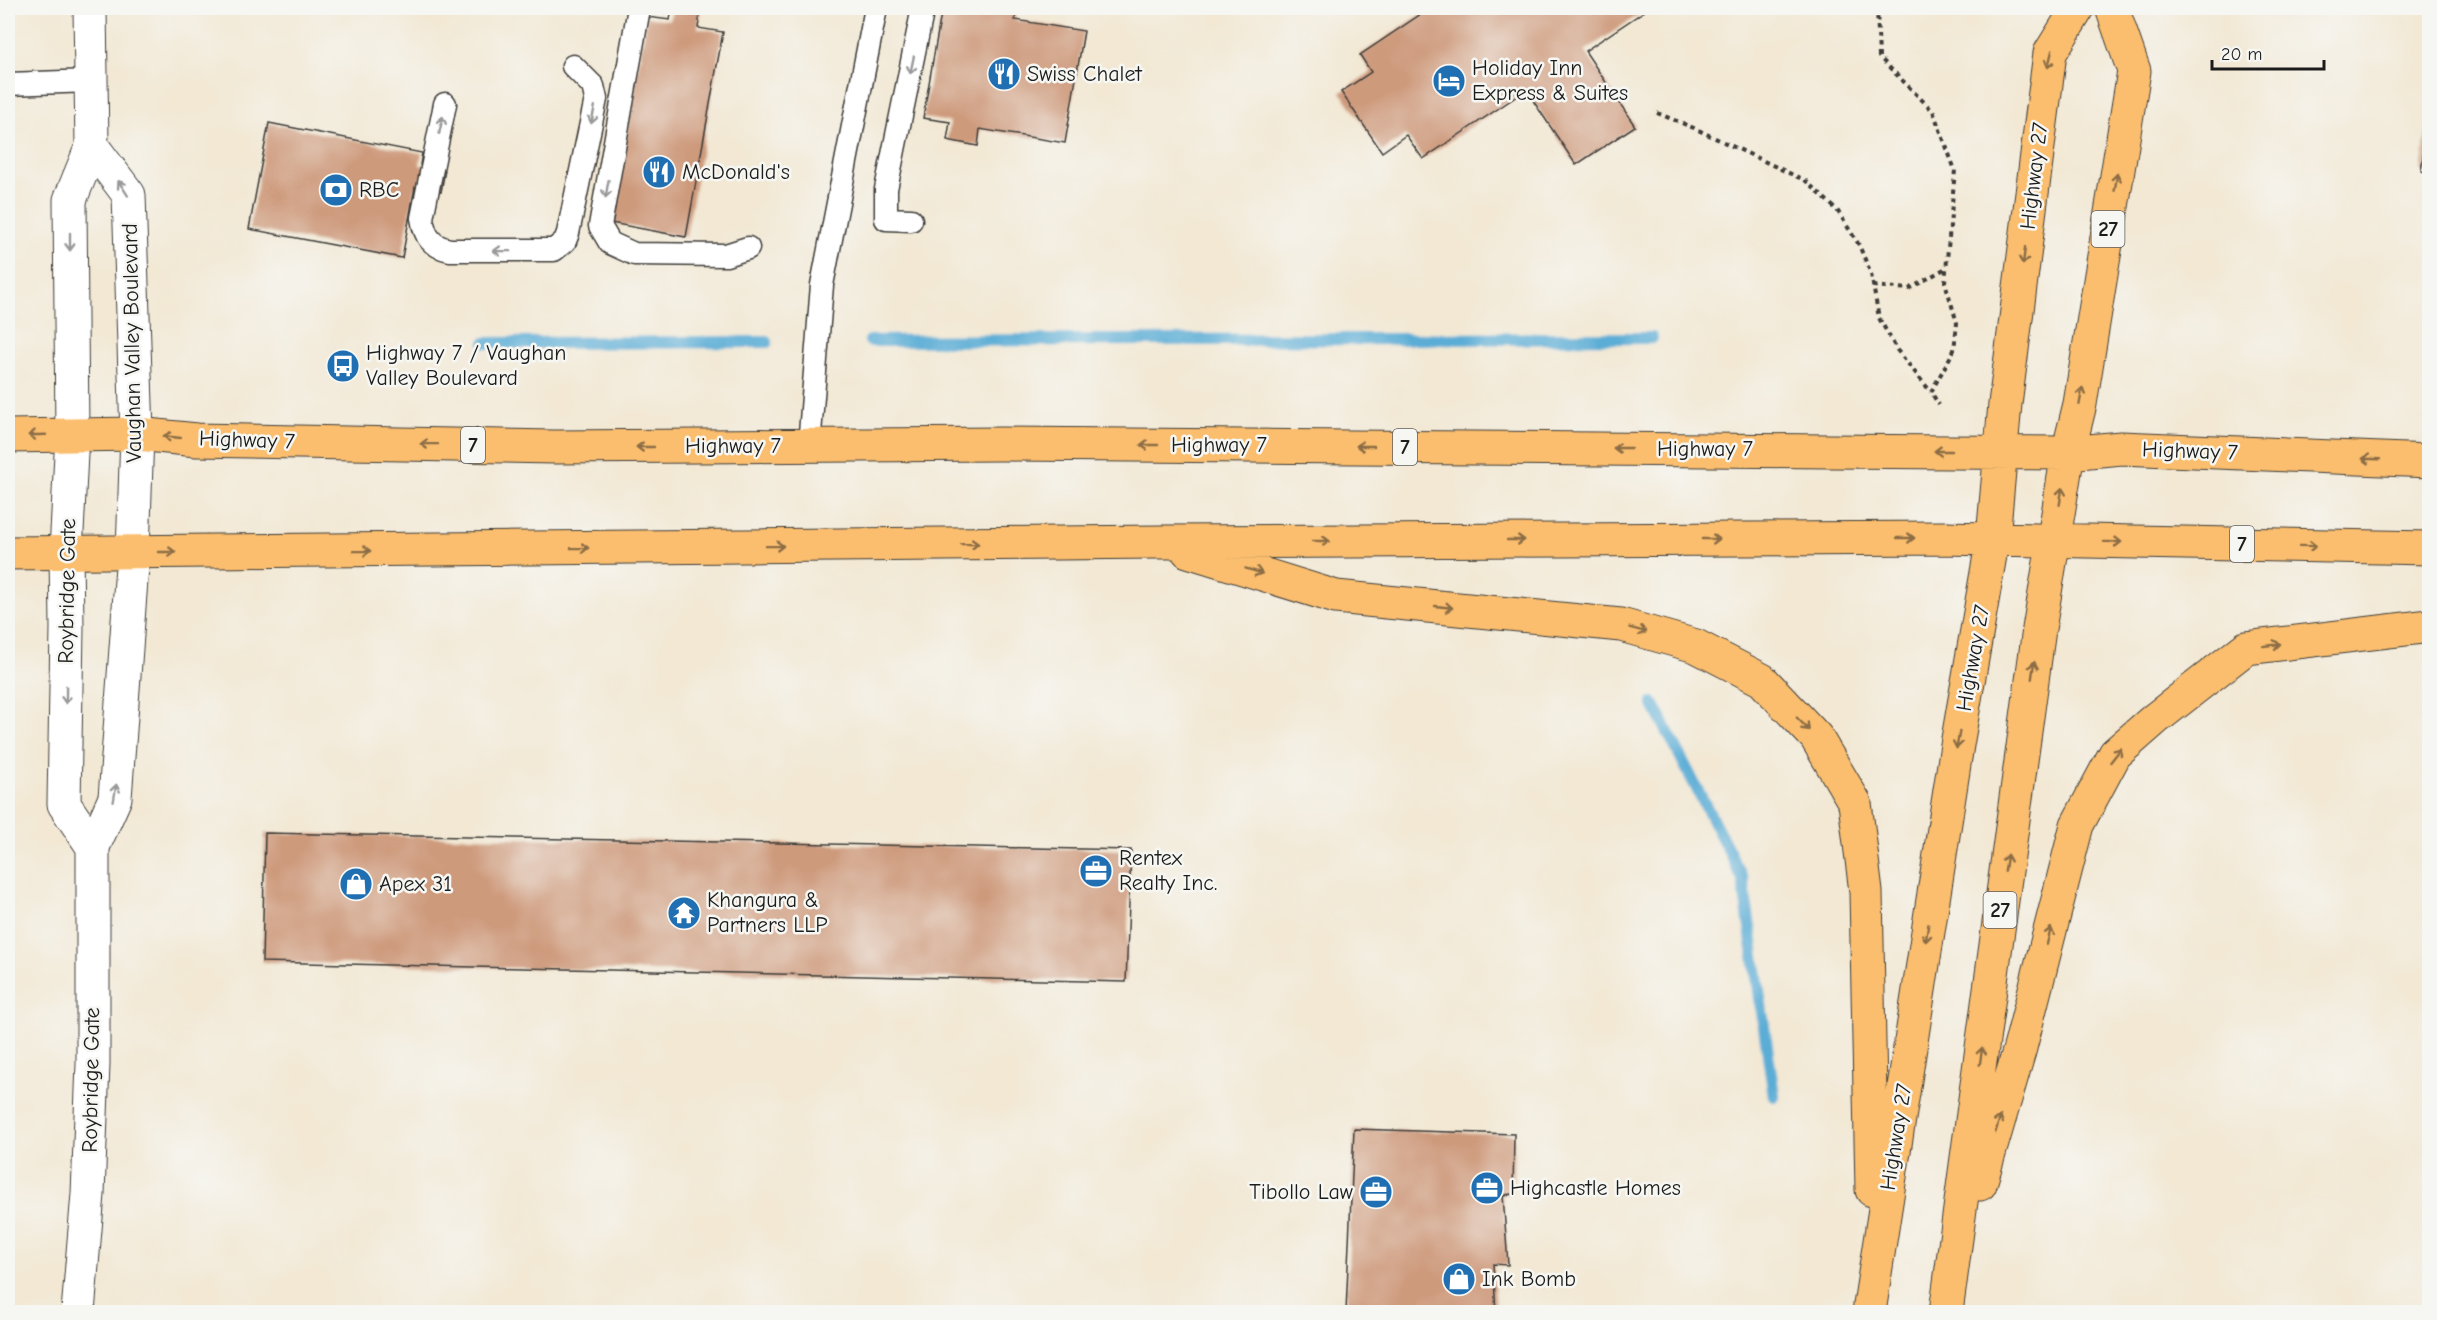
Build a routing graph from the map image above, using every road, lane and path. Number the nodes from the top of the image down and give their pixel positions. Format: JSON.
{"nodes":[{"id":1,"x":90,"y":8,"type":"edge"},
{"id":2,"x":639,"y":8,"type":"edge"},
{"id":3,"x":876,"y":8,"type":"edge"},
{"id":4,"x":923,"y":8,"type":"edge"},
{"id":5,"x":1877,"y":8,"type":"edge"},
{"id":6,"x":2078,"y":8,"type":"edge"},
{"id":7,"x":2112,"y":8,"type":"edge"},
{"id":8,"x":573,"y":66,"type":"dead end"},
{"id":9,"x":91,"y":81,"type":"junction"},
{"id":10,"x":8,"y":84,"type":"edge"},
{"id":11,"x":445,"y":104,"type":"dead end"},
{"id":12,"x":1657,"y":113,"type":"dead end"},
{"id":13,"x":92,"y":146,"type":"junction"},
{"id":14,"x":911,"y":220,"type":"dead end"},
{"id":15,"x":748,"y":248,"type":"dead end"},
{"id":16,"x":1946,"y":268,"type":"junction"},
{"id":17,"x":1873,"y":286,"type":"junction"},
{"id":18,"x":1931,"y":392,"type":"junction"},
{"id":19,"x":1938,"y":405,"type":"dead end"},
{"id":20,"x":72,"y":434,"type":"junction"},
{"id":21,"x":137,"y":434,"type":"junction"},
{"id":22,"x":8,"y":436,"type":"edge"},
{"id":23,"x":809,"y":446,"type":"junction"},
{"id":24,"x":2002,"y":451,"type":"junction"},
{"id":25,"x":2068,"y":453,"type":"junction"},
{"id":26,"x":2430,"y":461,"type":"edge"},
{"id":27,"x":1993,"y":538,"type":"junction"},
{"id":28,"x":2055,"y":539,"type":"junction"},
{"id":29,"x":1158,"y":542,"type":"junction"},
{"id":30,"x":2430,"y":548,"type":"edge"},
{"id":31,"x":66,"y":552,"type":"junction"},
{"id":32,"x":8,"y":553,"type":"edge"},
{"id":33,"x":133,"y":553,"type":"junction"},
{"id":34,"x":2430,"y":626,"type":"edge"},
{"id":35,"x":93,"y":847,"type":"junction"},
{"id":36,"x":1874,"y":1273,"type":"junction"},
{"id":37,"x":1951,"y":1281,"type":"junction"},
{"id":38,"x":78,"y":1312,"type":"edge"},
{"id":39,"x":1869,"y":1312,"type":"edge"},
{"id":40,"x":1946,"y":1312,"type":"edge"}],
"edges":[{"from":1,"to":9,"type":"street"},
{"from":2,"to":15,"type":"lane","one_way":true},
{"from":3,"to":23,"type":"lane"},
{"from":4,"to":14,"type":"lane","one_way":true},
{"from":5,"to":16,"type":"path"},
{"from":6,"to":24,"type":"main road","name":"Highway 27","one_way":true},
{"from":25,"to":7,"type":"main road","number":"27","one_way":true},
{"from":8,"to":11,"type":"lane","one_way":true},
{"from":9,"to":10,"type":"lane"},
{"from":9,"to":13,"type":"street"},
{"from":12,"to":17,"type":"path"},
{"from":13,"to":20,"type":"street","one_way":true},
{"from":21,"to":13,"type":"street","name":"Vaughan Valley Boulevard","one_way":true},
{"from":16,"to":17,"type":"path"},
{"from":16,"to":18,"type":"path"},
{"from":17,"to":18,"type":"path"},
{"from":18,"to":19,"type":"path"},
{"from":20,"to":21,"type":"main road","name":"Highway 7","number":"7"},
{"from":20,"to":22,"type":"main road","name":"Highway 7","number":"7","one_way":true},
{"from":20,"to":31,"type":"street","name":"Roybridge Gate"},
{"from":23,"to":21,"type":"main road","name":"Highway 7","number":"7","one_way":true},
{"from":21,"to":33,"type":"street","name":"Vaughan Valley Boulevard"},
{"from":24,"to":23,"type":"main road","name":"Highway 7","number":"7","one_way":true},
{"from":24,"to":25,"type":"main road","name":"Highway 7","number":"7"},
{"from":24,"to":27,"type":"main road","name":"Highway 27"},
{"from":26,"to":25,"type":"main road","name":"Highway 7","number":"7","one_way":true},
{"from":28,"to":25,"type":"main road","number":"27","one_way":true},
{"from":27,"to":28,"type":"main road","number":"7"},
{"from":29,"to":27,"type":"main road","number":"7","one_way":true},
{"from":27,"to":36,"type":"main road","name":"Highway 27","one_way":true},
{"from":28,"to":30,"type":"main road","number":"7","one_way":true},
{"from":37,"to":28,"type":"main road","number":"27","one_way":true},
{"from":33,"to":29,"type":"main road","number":"7","one_way":true},
{"from":29,"to":36,"type":"main road","one_way":true},
{"from":31,"to":32,"type":"main road","number":"7"},
{"from":31,"to":33,"type":"main road","number":"7"},
{"from":31,"to":35,"type":"street","name":"Roybridge Gate","one_way":true},
{"from":35,"to":33,"type":"street","name":"Roybridge Gate","one_way":true},
{"from":37,"to":34,"type":"main road","one_way":true},
{"from":35,"to":38,"type":"street","name":"Roybridge Gate"},
{"from":36,"to":39,"type":"main road","name":"Highway 27"},
{"from":37,"to":40,"type":"main road","number":"27"}]}
